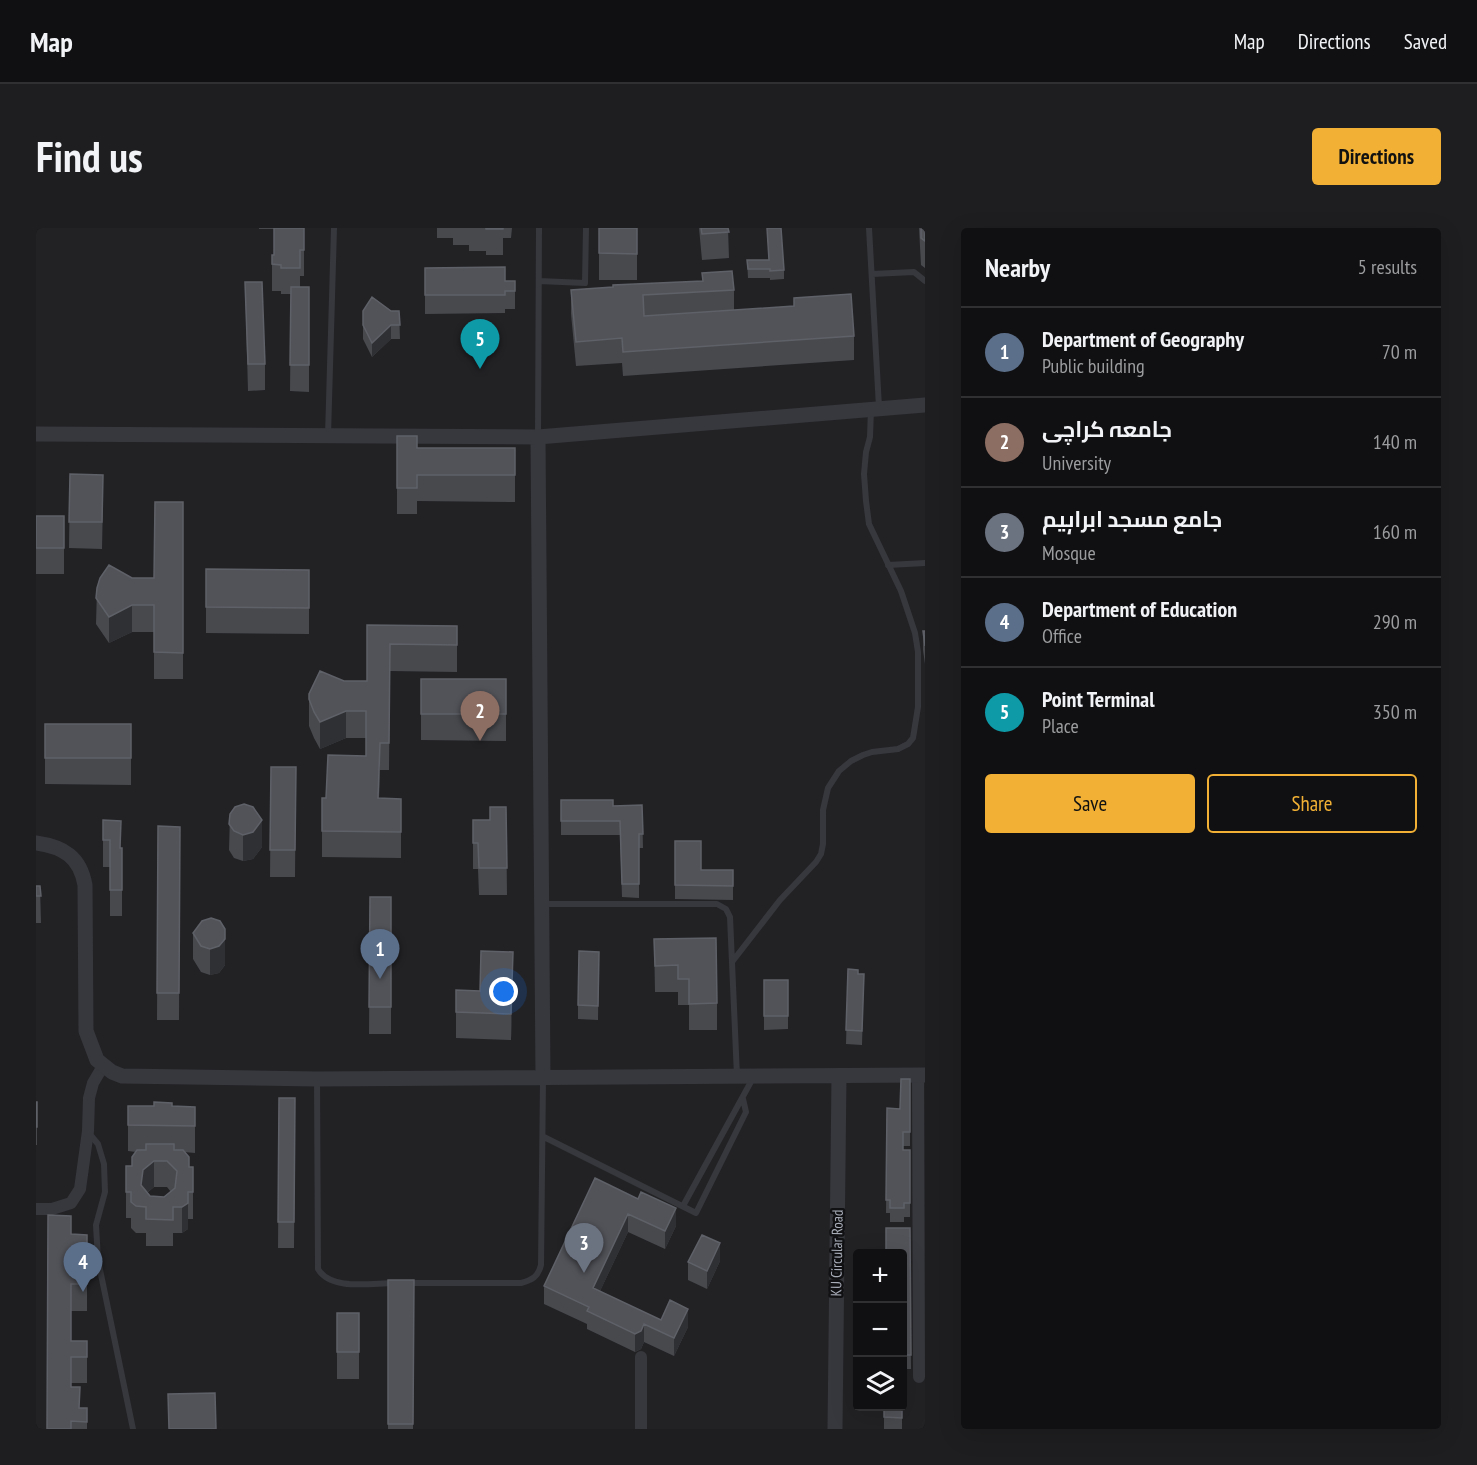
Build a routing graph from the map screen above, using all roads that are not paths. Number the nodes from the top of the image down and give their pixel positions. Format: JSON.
{"nodes":[{"id":1,"x":334,"y":228,"type":"edge"},
{"id":2,"x":539,"y":228,"type":"edge"},
{"id":3,"x":586,"y":228,"type":"edge"},
{"id":4,"x":870,"y":228,"type":"edge"},
{"id":5,"x":872,"y":274,"type":"junction"},
{"id":6,"x":539,"y":281,"type":"junction"},
{"id":7,"x":925,"y":281,"type":"edge"},
{"id":8,"x":925,"y":405,"type":"edge"},
{"id":9,"x":875,"y":408,"type":"junction"},
{"id":10,"x":36,"y":434,"type":"edge"},
{"id":11,"x":328,"y":436,"type":"junction"},
{"id":12,"x":538,"y":436,"type":"junction"},
{"id":13,"x":925,"y":563,"type":"edge"},
{"id":14,"x":888,"y":565,"type":"junction"},
{"id":15,"x":36,"y":843,"type":"edge"},
{"id":16,"x":542,"y":904,"type":"junction"},
{"id":17,"x":732,"y":962,"type":"junction"},
{"id":18,"x":103,"y":1066,"type":"junction"},
{"id":19,"x":922,"y":1075,"type":"edge"},
{"id":20,"x":839,"y":1076,"type":"junction"},
{"id":21,"x":737,"y":1077,"type":"junction"},
{"id":22,"x":753,"y":1077,"type":"junction"},
{"id":23,"x":543,"y":1078,"type":"junction"},
{"id":24,"x":317,"y":1079,"type":"junction"},
{"id":25,"x":743,"y":1099,"type":"junction"},
{"id":26,"x":88,"y":1131,"type":"junction"},
{"id":27,"x":544,"y":1137,"type":"junction"},
{"id":28,"x":683,"y":1206,"type":"junction"},
{"id":29,"x":36,"y":1209,"type":"edge"},
{"id":30,"x":641,"y":1357,"type":"dead end"},
{"id":31,"x":919,"y":1377,"type":"dead end"},
{"id":32,"x":133,"y":1429,"type":"edge"},
{"id":33,"x":641,"y":1429,"type":"edge"},
{"id":34,"x":835,"y":1429,"type":"edge"}],
"edges":[{"from":1,"to":11,"type":"lane"},
{"from":2,"to":6,"type":"lane"},
{"from":3,"to":6,"type":"lane"},
{"from":4,"to":5,"type":"lane"},
{"from":5,"to":7,"type":"lane"},
{"from":5,"to":9,"type":"lane"},
{"from":6,"to":12,"type":"lane"},
{"from":8,"to":9,"type":"street"},
{"from":9,"to":12,"type":"street"},
{"from":9,"to":14,"type":"lane"},
{"from":10,"to":11,"type":"street"},
{"from":11,"to":12,"type":"street"},
{"from":12,"to":16,"type":"street"},
{"from":13,"to":14,"type":"lane"},
{"from":14,"to":17,"type":"lane"},
{"from":15,"to":18,"type":"street"},
{"from":16,"to":17,"type":"lane"},
{"from":16,"to":23,"type":"street"},
{"from":17,"to":21,"type":"lane"},
{"from":18,"to":24,"type":"street"},
{"from":18,"to":26,"type":"street"},
{"from":19,"to":20,"type":"street"},
{"from":19,"to":31,"type":"street"},
{"from":20,"to":22,"type":"street"},
{"from":20,"to":34,"type":"street","name":"KU Circular Road"},
{"from":21,"to":22,"type":"street"},
{"from":21,"to":23,"type":"street"},
{"from":22,"to":25,"type":"lane"},
{"from":23,"to":24,"type":"street"},
{"from":23,"to":27,"type":"lane"},
{"from":24,"to":27,"type":"lane"},
{"from":25,"to":28,"type":"lane"},
{"from":25,"to":28,"type":"lane"},
{"from":26,"to":29,"type":"street"},
{"from":26,"to":32,"type":"lane"},
{"from":27,"to":28,"type":"lane"},
{"from":30,"to":33,"type":"street"}]}
